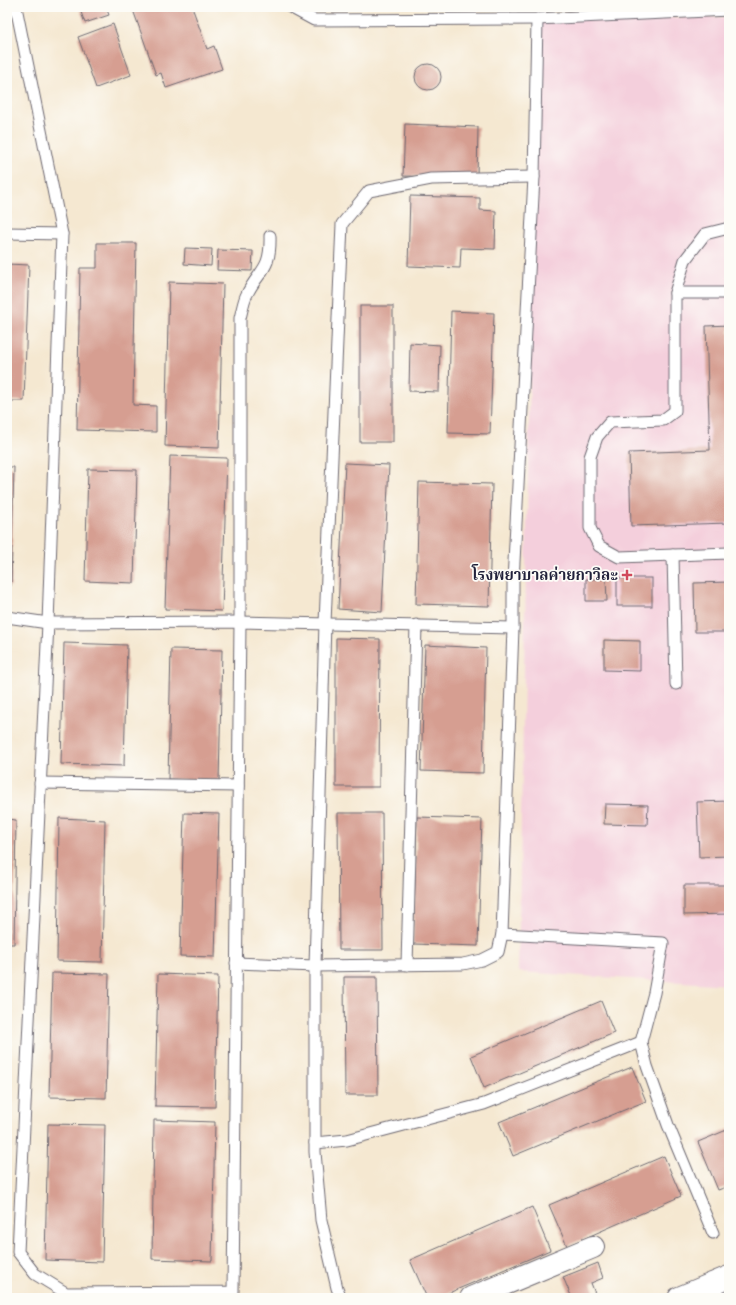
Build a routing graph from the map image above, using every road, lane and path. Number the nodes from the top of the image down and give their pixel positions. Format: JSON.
{"nodes":[{"id":1,"x":16,"y":7,"type":"edge"},
{"id":2,"x":290,"y":7,"type":"edge"},
{"id":3,"x":729,"y":10,"type":"edge"},
{"id":4,"x":537,"y":19,"type":"junction"},
{"id":5,"x":534,"y":177,"type":"junction"},
{"id":6,"x":729,"y":228,"type":"edge"},
{"id":7,"x":7,"y":234,"type":"edge"},
{"id":8,"x":62,"y":234,"type":"junction"},
{"id":9,"x":270,"y":236,"type":"dead end"},
{"id":10,"x":676,"y":293,"type":"junction"},
{"id":11,"x":729,"y":293,"type":"edge"},
{"id":12,"x":729,"y":553,"type":"edge"},
{"id":13,"x":673,"y":555,"type":"junction"},
{"id":14,"x":7,"y":617,"type":"edge"},
{"id":15,"x":240,"y":622,"type":"junction"},
{"id":16,"x":48,"y":623,"type":"junction"},
{"id":17,"x":325,"y":623,"type":"junction"},
{"id":18,"x":416,"y":625,"type":"junction"},
{"id":19,"x":514,"y":628,"type":"junction"},
{"id":20,"x":676,"y":684,"type":"dead end"},
{"id":21,"x":40,"y":783,"type":"junction"},
{"id":22,"x":238,"y":786,"type":"junction"},
{"id":23,"x":502,"y":934,"type":"junction"},
{"id":24,"x":236,"y":963,"type":"junction"},
{"id":25,"x":407,"y":965,"type":"junction"},
{"id":26,"x":315,"y":966,"type":"junction"},
{"id":27,"x":641,"y":1042,"type":"junction"},
{"id":28,"x":315,"y":1143,"type":"junction"},
{"id":29,"x":713,"y":1234,"type":"dead end"},
{"id":30,"x":592,"y":1247,"type":"dead end"},
{"id":31,"x":729,"y":1277,"type":"edge"},
{"id":32,"x":341,"y":1298,"type":"edge"},
{"id":33,"x":471,"y":1298,"type":"edge"},
{"id":34,"x":679,"y":1298,"type":"edge"}],
"edges":[{"from":1,"to":8,"type":"lane"},
{"from":2,"to":4,"type":"lane"},
{"from":3,"to":4,"type":"lane"},
{"from":4,"to":5,"type":"lane"},
{"from":5,"to":17,"type":"lane"},
{"from":5,"to":19,"type":"lane"},
{"from":6,"to":10,"type":"lane"},
{"from":7,"to":8,"type":"lane"},
{"from":8,"to":16,"type":"lane"},
{"from":9,"to":15,"type":"lane"},
{"from":10,"to":11,"type":"lane"},
{"from":10,"to":13,"type":"lane"},
{"from":12,"to":13,"type":"lane"},
{"from":13,"to":20,"type":"lane"},
{"from":14,"to":16,"type":"lane"},
{"from":15,"to":16,"type":"lane"},
{"from":15,"to":17,"type":"lane"},
{"from":15,"to":22,"type":"lane"},
{"from":16,"to":21,"type":"lane"},
{"from":17,"to":18,"type":"lane"},
{"from":17,"to":26,"type":"lane"},
{"from":18,"to":19,"type":"lane"},
{"from":18,"to":25,"type":"lane"},
{"from":19,"to":23,"type":"lane"},
{"from":21,"to":22,"type":"lane"},
{"from":21,"to":24,"type":"lane"},
{"from":22,"to":24,"type":"lane"},
{"from":23,"to":25,"type":"lane"},
{"from":23,"to":27,"type":"lane"},
{"from":24,"to":26,"type":"lane"},
{"from":25,"to":26,"type":"lane"},
{"from":26,"to":28,"type":"lane"},
{"from":27,"to":28,"type":"lane"},
{"from":27,"to":29,"type":"lane"},
{"from":28,"to":32,"type":"lane"},
{"from":30,"to":33,"type":"street"},
{"from":31,"to":34,"type":"street"}]}
